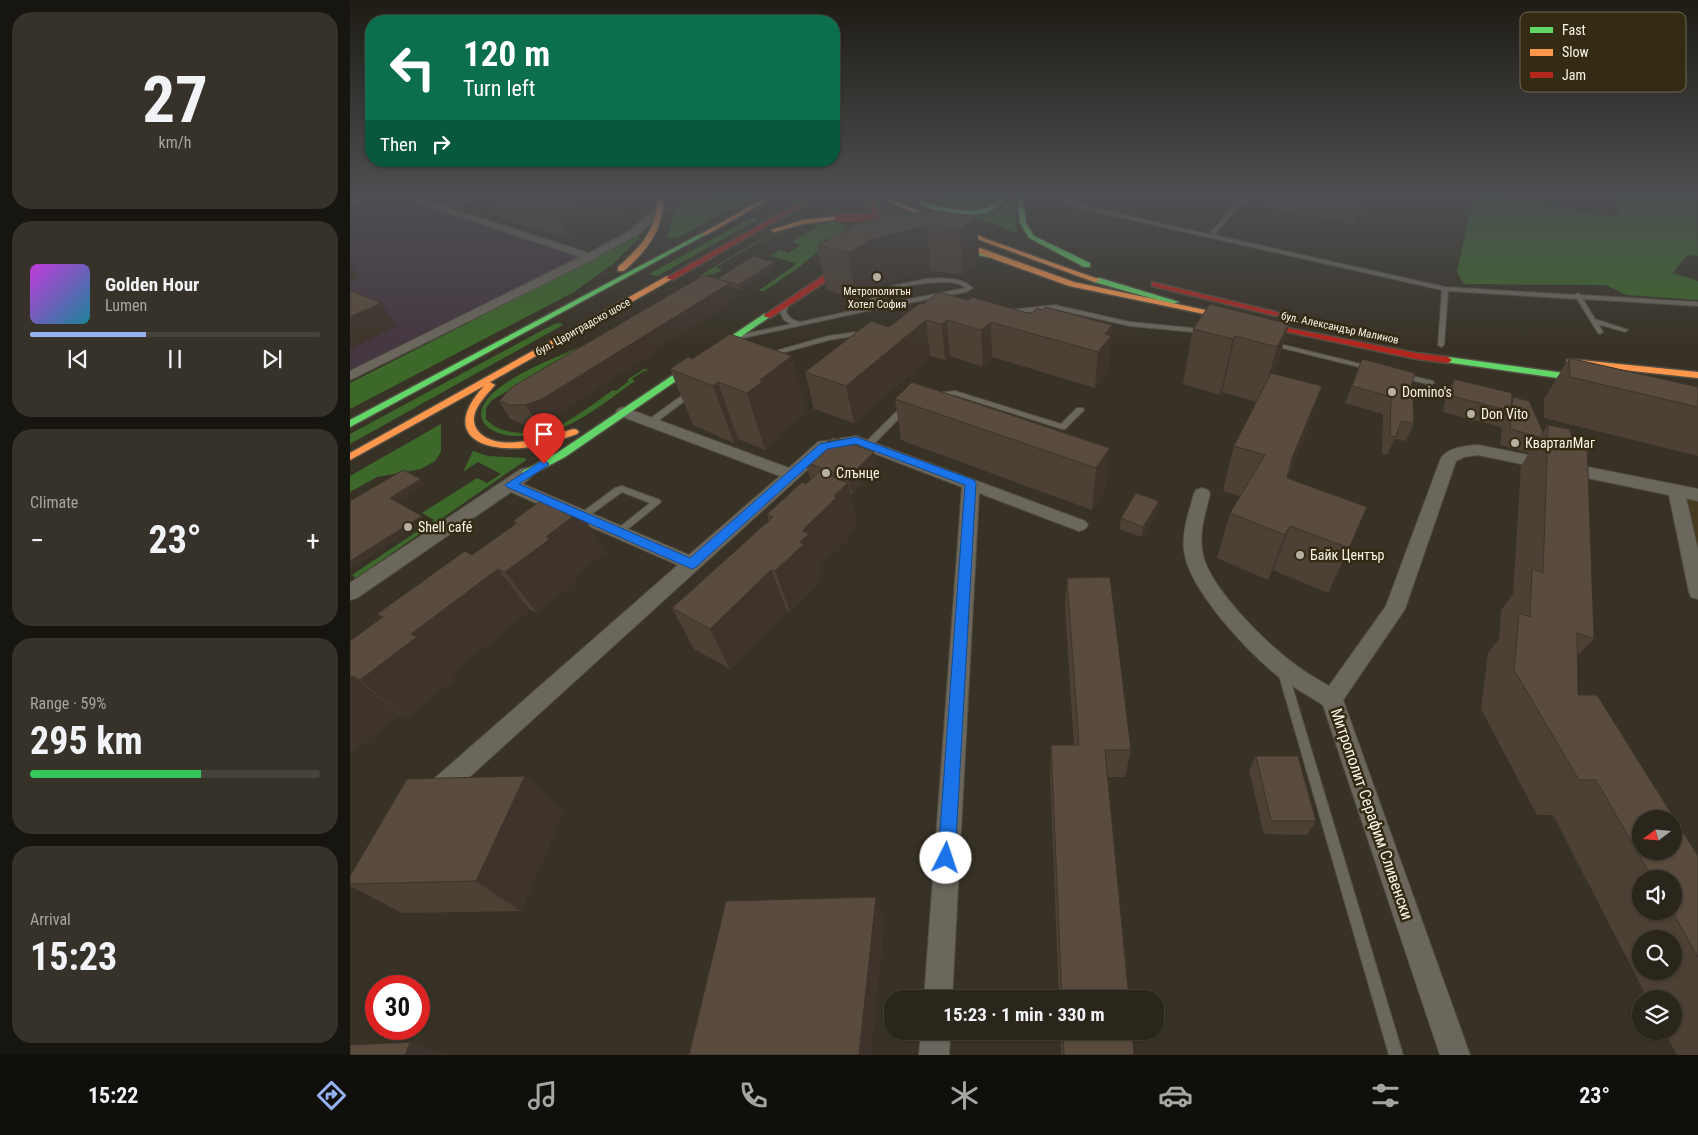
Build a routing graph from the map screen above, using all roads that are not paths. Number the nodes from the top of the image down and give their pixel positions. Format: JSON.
{"nodes":[{"id":1,"x":554,"y":245,"type":"edge"},
{"id":2,"x":611,"y":245,"type":"edge"},
{"id":3,"x":645,"y":245,"type":"edge"},
{"id":4,"x":683,"y":245,"type":"edge"},
{"id":5,"x":728,"y":245,"type":"edge"},
{"id":6,"x":732,"y":245,"type":"edge"},
{"id":7,"x":964,"y":245,"type":"edge"},
{"id":8,"x":1000,"y":245,"type":"edge"},
{"id":9,"x":1027,"y":245,"type":"edge"},
{"id":10,"x":1045,"y":245,"type":"edge"},
{"id":11,"x":1251,"y":245,"type":"edge"},
{"id":12,"x":930,"y":247,"type":"edge"},
{"id":13,"x":721,"y":249,"type":"junction"},
{"id":14,"x":993,"y":256,"type":"junction"},
{"id":15,"x":590,"y":257,"type":"junction"},
{"id":16,"x":865,"y":259,"type":"edge"},
{"id":17,"x":1087,"y":265,"type":"junction"},
{"id":18,"x":1445,"y":289,"type":"junction"},
{"id":19,"x":1578,"y":296,"type":"junction"},
{"id":20,"x":786,"y":303,"type":"junction"},
{"id":21,"x":1698,"y":304,"type":"edge"},
{"id":22,"x":574,"y":305,"type":"junction"},
{"id":23,"x":862,"y":310,"type":"junction"},
{"id":24,"x":1000,"y":313,"type":"edge"},
{"id":25,"x":1284,"y":315,"type":"dead end"},
{"id":26,"x":1238,"y":319,"type":"junction"},
{"id":27,"x":1592,"y":320,"type":"junction"},
{"id":28,"x":806,"y":323,"type":"junction"},
{"id":29,"x":1625,"y":330,"type":"dead end"},
{"id":30,"x":867,"y":332,"type":"edge"},
{"id":31,"x":1214,"y":332,"type":"edge"},
{"id":32,"x":1600,"y":332,"type":"dead end"},
{"id":33,"x":731,"y":339,"type":"junction"},
{"id":34,"x":1263,"y":341,"type":"edge"},
{"id":35,"x":1442,"y":345,"type":"dead end"},
{"id":36,"x":532,"y":355,"type":"junction"},
{"id":37,"x":763,"y":356,"type":"edge"},
{"id":38,"x":1560,"y":360,"type":"dead end"},
{"id":39,"x":1382,"y":371,"type":"edge"},
{"id":40,"x":1392,"y":374,"type":"edge"},
{"id":41,"x":1698,"y":375,"type":"edge"},
{"id":42,"x":350,"y":376,"type":"edge"},
{"id":43,"x":1605,"y":381,"type":"edge"},
{"id":44,"x":1430,"y":383,"type":"dead end"},
{"id":45,"x":701,"y":386,"type":"edge"},
{"id":46,"x":930,"y":396,"type":"edge"},
{"id":47,"x":620,"y":405,"type":"junction"},
{"id":48,"x":908,"y":405,"type":"edge"},
{"id":49,"x":1080,"y":410,"type":"dead end"},
{"id":50,"x":651,"y":422,"type":"junction"},
{"id":51,"x":350,"y":424,"type":"edge"},
{"id":52,"x":868,"y":445,"type":"junction"},
{"id":53,"x":350,"y":457,"type":"edge"},
{"id":54,"x":527,"y":473,"type":"junction"},
{"id":55,"x":792,"y":475,"type":"junction"},
{"id":56,"x":971,"y":483,"type":"junction"},
{"id":57,"x":511,"y":485,"type":"junction"},
{"id":58,"x":1676,"y":490,"type":"junction"},
{"id":59,"x":1202,"y":494,"type":"dead end"},
{"id":60,"x":1698,"y":494,"type":"edge"},
{"id":61,"x":573,"y":515,"type":"junction"},
{"id":62,"x":1079,"y":525,"type":"dead end"},
{"id":63,"x":619,"y":532,"type":"junction"},
{"id":64,"x":692,"y":564,"type":"junction"},
{"id":65,"x":1698,"y":592,"type":"edge"},
{"id":66,"x":350,"y":593,"type":"edge"},
{"id":67,"x":1282,"y":667,"type":"junction"},
{"id":68,"x":1332,"y":698,"type":"junction"},
{"id":69,"x":422,"y":805,"type":"edge"},
{"id":70,"x":939,"y":990,"type":"edge"},
{"id":71,"x":935,"y":1040,"type":"edge"},
{"id":72,"x":934,"y":1055,"type":"edge"},
{"id":73,"x":1396,"y":1055,"type":"edge"},
{"id":74,"x":1455,"y":1055,"type":"edge"}],
"edges":[{"from":1,"to":15,"type":"street"},
{"from":2,"to":15,"type":"street"},
{"from":3,"to":22,"type":"main road"},
{"from":4,"to":22,"type":"main road","name":"бул. Цариградско шосе"},
{"from":5,"to":13,"type":"main road","name":"бул. Цариградско шосе"},
{"from":6,"to":13,"type":"main road","bridge":true},
{"from":7,"to":14,"type":"main road"},
{"from":8,"to":26,"type":"main road","name":"бул. Александър Малинов"},
{"from":9,"to":17,"type":"main road","name":"бул. Александър Малинов"},
{"from":10,"to":17,"type":"main road"},
{"from":11,"to":18,"type":"lane"},
{"from":12,"to":14,"type":"main road"},
{"from":13,"to":36,"type":"main road","name":"бул. Цариградско шосе"},
{"from":14,"to":26,"type":"main road"},
{"from":15,"to":42,"type":"street"},
{"from":16,"to":20,"type":"main road"},
{"from":17,"to":25,"type":"main road","name":"бул. Александър Малинов"},
{"from":18,"to":19,"type":"lane"},
{"from":18,"to":35,"type":"lane"},
{"from":19,"to":21,"type":"lane"},
{"from":19,"to":27,"type":"lane"},
{"from":20,"to":28,"type":"lane"},
{"from":20,"to":33,"type":"main road"},
{"from":22,"to":51,"type":"main road","name":"бул. Цариградско шосе"},
{"from":23,"to":23,"type":"lane"},
{"from":23,"to":28,"type":"lane"},
{"from":24,"to":31,"type":"lane"},
{"from":26,"to":43,"type":"main road","name":"бул. Александър Малинов"},
{"from":27,"to":29,"type":"lane"},
{"from":27,"to":32,"type":"lane"},
{"from":28,"to":33,"type":"lane"},
{"from":30,"to":37,"type":"lane"},
{"from":33,"to":47,"type":"main road"},
{"from":34,"to":39,"type":"lane"},
{"from":36,"to":53,"type":"main road","name":"бул. Цариградско шосе"},
{"from":36,"to":54,"type":"main road"},
{"from":38,"to":41,"type":"main road"},
{"from":40,"to":44,"type":"lane"},
{"from":45,"to":50,"type":"lane"},
{"from":46,"to":49,"type":"lane"},
{"from":47,"to":50,"type":"street"},
{"from":47,"to":54,"type":"main road"},
{"from":48,"to":52,"type":"lane"},
{"from":50,"to":55,"type":"street"},
{"from":52,"to":55,"type":"street"},
{"from":52,"to":56,"type":"street"},
{"from":54,"to":57,"type":"street"},
{"from":55,"to":64,"type":"street"},
{"from":56,"to":62,"type":"street"},
{"from":56,"to":70,"type":"street"},
{"from":57,"to":61,"type":"street"},
{"from":57,"to":66,"type":"street"},
{"from":58,"to":60,"type":"street"},
{"from":58,"to":65,"type":"street"},
{"from":58,"to":68,"type":"street","name":"Митрополит Серафим Сливенски"},
{"from":59,"to":67,"type":"street"},
{"from":61,"to":63,"type":"street"},
{"from":61,"to":63,"type":"lane"},
{"from":63,"to":64,"type":"street"},
{"from":64,"to":69,"type":"street"},
{"from":67,"to":68,"type":"street"},
{"from":67,"to":73,"type":"lane"},
{"from":68,"to":74,"type":"street","name":"Митрополит Серафим Сливенски"},
{"from":71,"to":72,"type":"street"}]}
